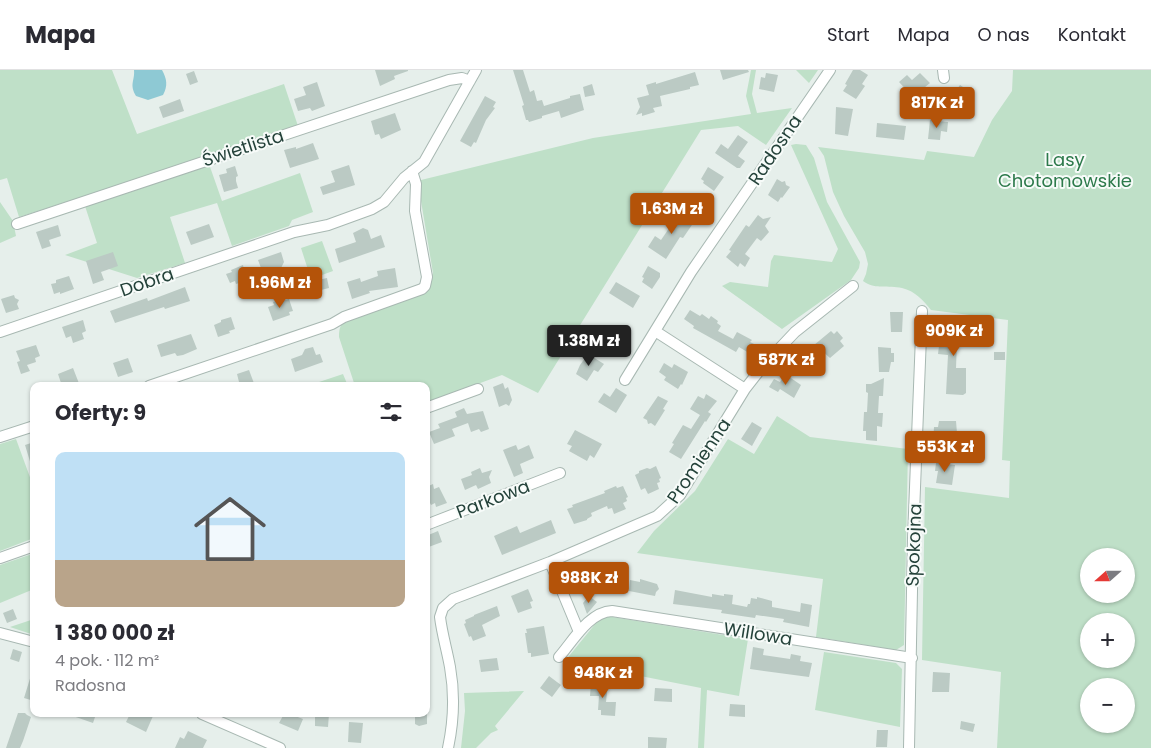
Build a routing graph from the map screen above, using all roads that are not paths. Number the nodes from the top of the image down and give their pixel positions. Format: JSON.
{"nodes":[{"id":1,"x":476,"y":70,"type":"edge"},
{"id":2,"x":830,"y":70,"type":"edge"},
{"id":3,"x":470,"y":81,"type":"junction"},
{"id":4,"x":412,"y":171,"type":"junction"},
{"id":5,"x":17,"y":224,"type":"dead end"},
{"id":6,"x":853,"y":286,"type":"dead end"},
{"id":7,"x":922,"y":311,"type":"dead end"},
{"id":8,"x":655,"y":331,"type":"junction"},
{"id":9,"x":0,"y":332,"type":"edge"},
{"id":10,"x":625,"y":380,"type":"dead end"},
{"id":11,"x":161,"y":382,"type":"edge"},
{"id":12,"x":478,"y":389,"type":"dead end"},
{"id":13,"x":746,"y":389,"type":"junction"},
{"id":14,"x":430,"y":407,"type":"edge"},
{"id":15,"x":30,"y":427,"type":"edge"},
{"id":16,"x":0,"y":438,"type":"edge"},
{"id":17,"x":560,"y":473,"type":"dead end"},
{"id":18,"x":430,"y":523,"type":"edge"},
{"id":19,"x":30,"y":547,"type":"edge"},
{"id":20,"x":0,"y":558,"type":"edge"},
{"id":21,"x":550,"y":562,"type":"junction"},
{"id":22,"x":580,"y":632,"type":"junction"},
{"id":23,"x":0,"y":633,"type":"edge"},
{"id":24,"x":30,"y":641,"type":"edge"},
{"id":25,"x":559,"y":657,"type":"dead end"},
{"id":26,"x":912,"y":658,"type":"junction"},
{"id":27,"x":209,"y":717,"type":"edge"},
{"id":28,"x":280,"y":748,"type":"edge"},
{"id":29,"x":448,"y":748,"type":"edge"},
{"id":30,"x":909,"y":748,"type":"edge"}],
"edges":[{"from":1,"to":3,"type":"street","name":"Dobra"},
{"from":2,"to":8,"type":"street","name":"Radosna"},
{"from":3,"to":4,"type":"street","name":"Dobra"},
{"from":3,"to":5,"type":"street","name":"Świetlista"},
{"from":4,"to":9,"type":"street","name":"Dobra"},
{"from":4,"to":11,"type":"street"},
{"from":6,"to":13,"type":"street","name":"Promienna"},
{"from":7,"to":26,"type":"street","name":"Spokojna"},
{"from":8,"to":10,"type":"street","name":"Radosna"},
{"from":8,"to":13,"type":"street"},
{"from":12,"to":14,"type":"street"},
{"from":13,"to":21,"type":"street","name":"Promienna"},
{"from":15,"to":16,"type":"street"},
{"from":17,"to":18,"type":"street","name":"Parkowa"},
{"from":19,"to":20,"type":"street"},
{"from":21,"to":22,"type":"street"},
{"from":21,"to":29,"type":"street","name":"Promienna"},
{"from":22,"to":25,"type":"street"},
{"from":22,"to":26,"type":"street","name":"Willowa"},
{"from":23,"to":24,"type":"street"},
{"from":26,"to":30,"type":"street","name":"Spokojna"},
{"from":27,"to":28,"type":"street"}]}
